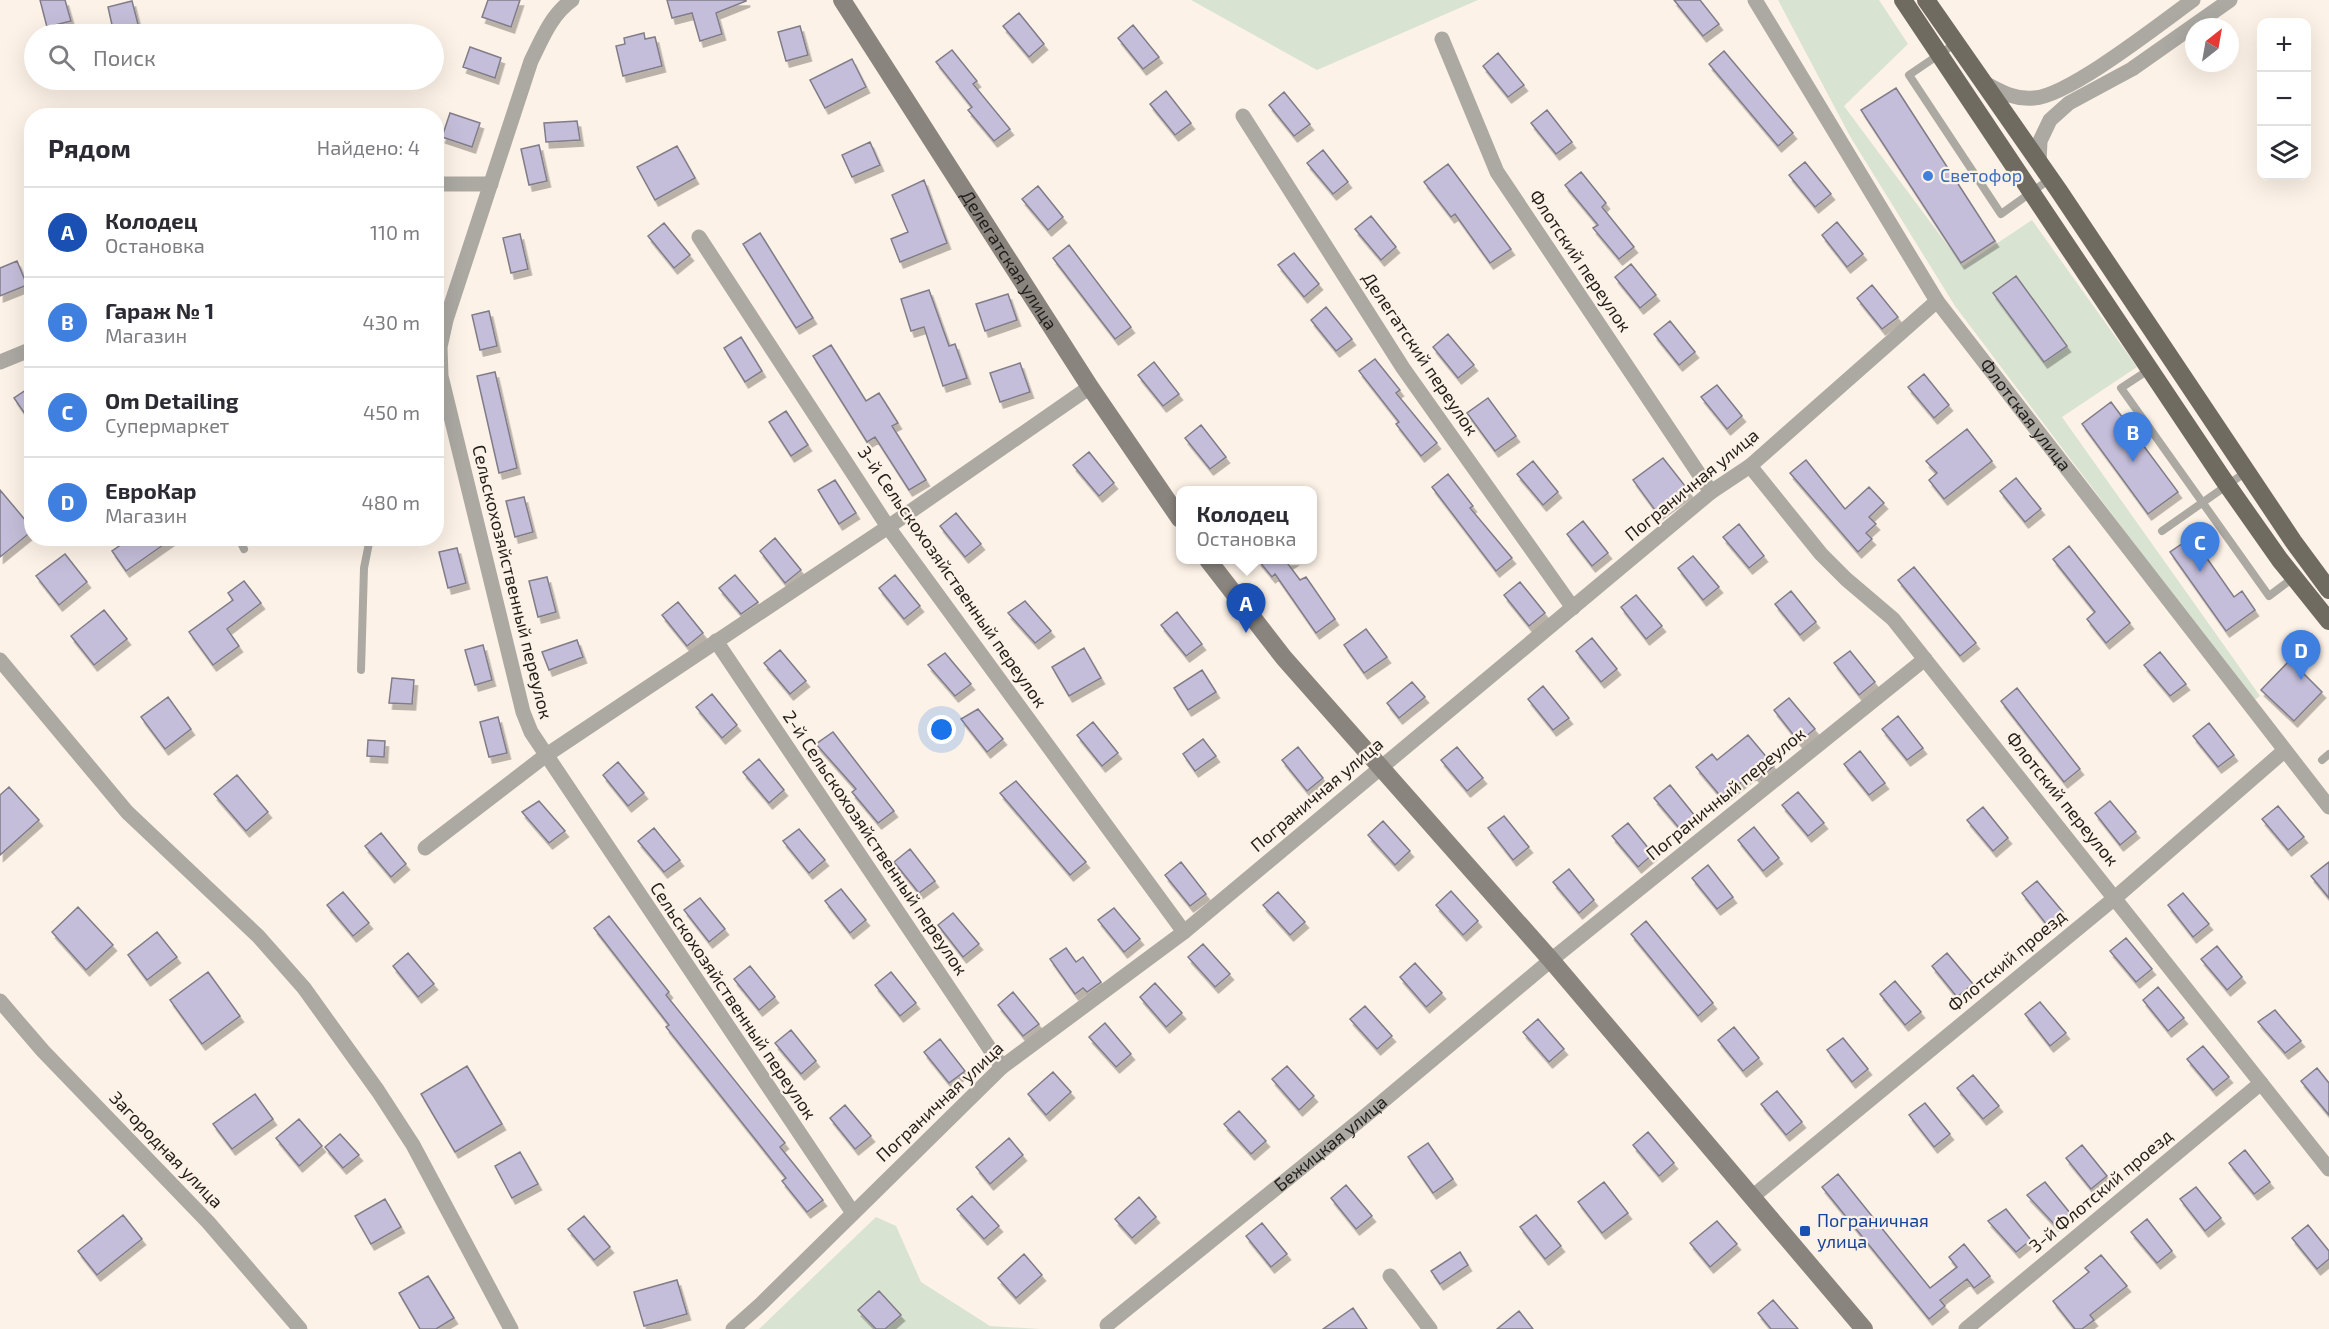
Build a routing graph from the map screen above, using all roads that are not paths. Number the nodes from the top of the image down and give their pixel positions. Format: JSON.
{"nodes":[{"id":1,"x":572,"y":0,"type":"edge"},
{"id":2,"x":842,"y":0,"type":"edge"},
{"id":3,"x":1755,"y":0,"type":"edge"},
{"id":4,"x":1903,"y":0,"type":"edge"},
{"id":5,"x":1926,"y":0,"type":"edge"},
{"id":6,"x":2193,"y":0,"type":"edge"},
{"id":7,"x":2230,"y":0,"type":"edge"},
{"id":8,"x":1442,"y":39,"type":"dead end"},
{"id":9,"x":1956,"y":43,"type":"junction"},
{"id":10,"x":1939,"y":54,"type":"junction"},
{"id":11,"x":1982,"y":81,"type":"junction"},
{"id":12,"x":1243,"y":116,"type":"dead end"},
{"id":13,"x":2039,"y":163,"type":"junction"},
{"id":14,"x":2050,"y":179,"type":"junction"},
{"id":15,"x":444,"y":184,"type":"edge"},
{"id":16,"x":491,"y":184,"type":"junction"},
{"id":17,"x":2031,"y":192,"type":"junction"},
{"id":18,"x":699,"y":237,"type":"dead end"},
{"id":19,"x":1937,"y":301,"type":"junction"},
{"id":20,"x":444,"y":334,"type":"edge"},
{"id":21,"x":24,"y":352,"type":"edge"},
{"id":22,"x":0,"y":362,"type":"edge"},
{"id":23,"x":2150,"y":369,"type":"junction"},
{"id":24,"x":1090,"y":387,"type":"junction"},
{"id":25,"x":444,"y":419,"type":"edge"},
{"id":26,"x":1750,"y":466,"type":"junction"},
{"id":27,"x":2246,"y":472,"type":"junction"},
{"id":28,"x":2227,"y":485,"type":"junction"},
{"id":29,"x":1712,"y":492,"type":"junction"},
{"id":30,"x":2202,"y":502,"type":"junction"},
{"id":31,"x":1176,"y":513,"type":"edge"},
{"id":32,"x":888,"y":527,"type":"junction"},
{"id":33,"x":2162,"y":531,"type":"dead end"},
{"id":34,"x":242,"y":546,"type":"edge"},
{"id":35,"x":368,"y":546,"type":"edge"},
{"id":36,"x":243,"y":549,"type":"dead end"},
{"id":37,"x":1211,"y":564,"type":"edge"},
{"id":38,"x":2294,"y":577,"type":"junction"},
{"id":39,"x":2329,"y":590,"type":"edge"},
{"id":40,"x":1573,"y":608,"type":"junction"},
{"id":41,"x":2329,"y":621,"type":"edge"},
{"id":42,"x":716,"y":641,"type":"junction"},
{"id":43,"x":1925,"y":659,"type":"junction"},
{"id":44,"x":0,"y":660,"type":"edge"},
{"id":45,"x":361,"y":670,"type":"dead end"},
{"id":46,"x":2284,"y":751,"type":"junction"},
{"id":47,"x":545,"y":756,"type":"junction"},
{"id":48,"x":1380,"y":768,"type":"junction"},
{"id":49,"x":2329,"y":807,"type":"edge"},
{"id":50,"x":425,"y":848,"type":"dead end"},
{"id":51,"x":2116,"y":897,"type":"junction"},
{"id":52,"x":1184,"y":932,"type":"junction"},
{"id":53,"x":1551,"y":960,"type":"junction"},
{"id":54,"x":0,"y":1001,"type":"edge"},
{"id":55,"x":1002,"y":1067,"type":"junction"},
{"id":56,"x":2261,"y":1083,"type":"junction"},
{"id":57,"x":2329,"y":1169,"type":"edge"},
{"id":58,"x":1752,"y":1197,"type":"junction"},
{"id":59,"x":852,"y":1213,"type":"junction"},
{"id":60,"x":1389,"y":1276,"type":"dead end"},
{"id":61,"x":1107,"y":1325,"type":"dead end"},
{"id":62,"x":300,"y":1329,"type":"edge"},
{"id":63,"x":511,"y":1329,"type":"edge"},
{"id":64,"x":733,"y":1329,"type":"edge"},
{"id":65,"x":1430,"y":1329,"type":"edge"},
{"id":66,"x":1864,"y":1329,"type":"edge"},
{"id":67,"x":1966,"y":1329,"type":"edge"}],
"edges":[{"from":1,"to":16,"type":"street","name":"Сельскохозяйственный переулок"},
{"from":2,"to":24,"type":"street","name":"Делегатская улица"},
{"from":3,"to":19,"type":"street","name":"Флотская улица"},
{"from":4,"to":10,"type":"main road"},
{"from":5,"to":9,"type":"main road"},
{"from":6,"to":11,"type":"street"},
{"from":7,"to":13,"type":"street"},
{"from":8,"to":29,"type":"street","name":"Флотский переулок"},
{"from":9,"to":10,"type":"lane"},
{"from":9,"to":11,"type":"main road"},
{"from":10,"to":17,"type":"main road"},
{"from":10,"to":17,"type":"lane"},
{"from":11,"to":13,"type":"main road"},
{"from":12,"to":40,"type":"street","name":"Делегатский переулок"},
{"from":13,"to":14,"type":"main road"},
{"from":14,"to":17,"type":"lane"},
{"from":14,"to":27,"type":"main road"},
{"from":15,"to":16,"type":"street"},
{"from":16,"to":20,"type":"street","name":"Сельскохозяйственный переулок"},
{"from":17,"to":23,"type":"main road"},
{"from":18,"to":32,"type":"street","name":"3-й Сельскохозяйственный переулок"},
{"from":19,"to":26,"type":"street","name":"Пограничная улица"},
{"from":19,"to":46,"type":"street","name":"Флотская улица"},
{"from":21,"to":22,"type":"street"},
{"from":23,"to":28,"type":"main road"},
{"from":23,"to":30,"type":"lane"},
{"from":24,"to":31,"type":"street","name":"Делегатская улица"},
{"from":24,"to":32,"type":"street"},
{"from":25,"to":47,"type":"street","name":"Сельскохозяйственный переулок"},
{"from":26,"to":29,"type":"street","name":"Пограничная улица"},
{"from":26,"to":43,"type":"street","name":"Флотский переулок"},
{"from":27,"to":28,"type":"lane"},
{"from":27,"to":39,"type":"main road"},
{"from":28,"to":30,"type":"lane"},
{"from":28,"to":38,"type":"main road"},
{"from":29,"to":40,"type":"street","name":"Пограничная улица"},
{"from":30,"to":33,"type":"lane"},
{"from":30,"to":38,"type":"lane"},
{"from":32,"to":42,"type":"street"},
{"from":32,"to":52,"type":"street","name":"3-й Сельскохозяйственный переулок"},
{"from":34,"to":36,"type":"lane"},
{"from":35,"to":45,"type":"lane"},
{"from":37,"to":48,"type":"street"},
{"from":38,"to":41,"type":"main road"},
{"from":40,"to":48,"type":"street","name":"Пограничная улица"},
{"from":42,"to":47,"type":"street"},
{"from":42,"to":55,"type":"street","name":"2-й Сельскохозяйственный переулок"},
{"from":43,"to":51,"type":"street","name":"Флотский переулок"},
{"from":43,"to":53,"type":"street","name":"Пограничный переулок"},
{"from":44,"to":63,"type":"street"},
{"from":46,"to":49,"type":"street","name":"Флотская улица"},
{"from":46,"to":51,"type":"street","name":"Флотский проезд"},
{"from":47,"to":50,"type":"street"},
{"from":47,"to":59,"type":"street","name":"Сельскохозяйственный переулок"},
{"from":48,"to":52,"type":"street","name":"Пограничная улица"},
{"from":48,"to":53,"type":"street"},
{"from":51,"to":56,"type":"street","name":"Флотский переулок"},
{"from":51,"to":58,"type":"street","name":"Флотский проезд"},
{"from":52,"to":55,"type":"street","name":"Пограничная улица"},
{"from":53,"to":58,"type":"street"},
{"from":53,"to":61,"type":"street","name":"Бежицкая улица"},
{"from":54,"to":62,"type":"street","name":"Загородная улица"},
{"from":55,"to":59,"type":"street","name":"Пограничная улица"},
{"from":56,"to":57,"type":"street","name":"Флотский переулок"},
{"from":56,"to":67,"type":"street","name":"3-й Флотский проезд"},
{"from":58,"to":66,"type":"street"},
{"from":59,"to":64,"type":"street","name":"Пограничная улица"},
{"from":60,"to":65,"type":"street"}]}
